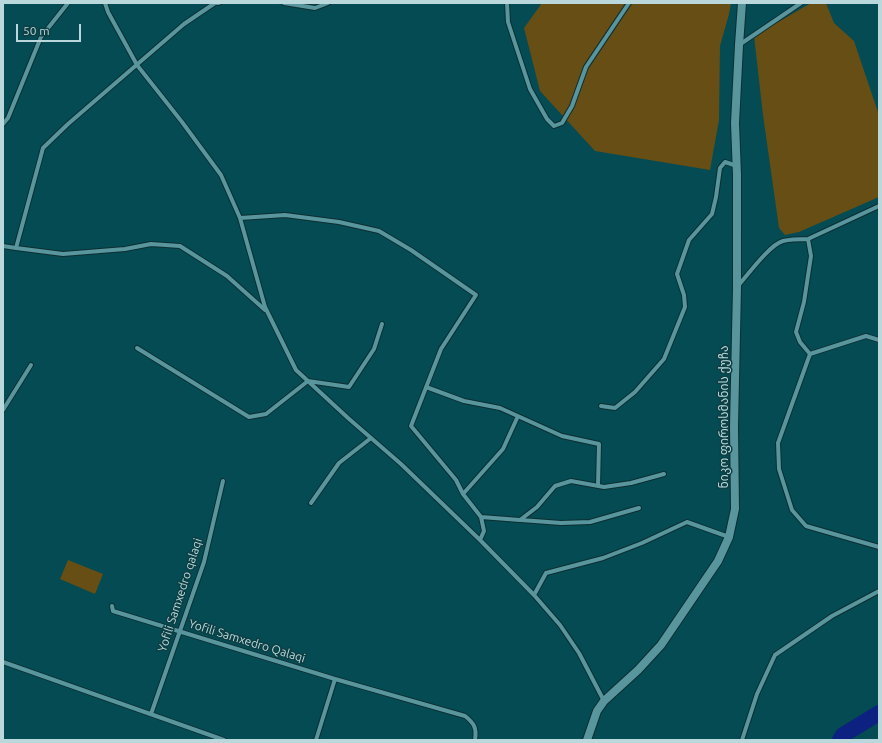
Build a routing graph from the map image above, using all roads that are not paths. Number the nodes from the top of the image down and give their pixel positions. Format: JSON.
{"nodes":[{"id":1,"x":68,"y":3,"type":"edge"},
{"id":2,"x":106,"y":3,"type":"edge"},
{"id":3,"x":219,"y":3,"type":"edge"},
{"id":4,"x":284,"y":3,"type":"edge"},
{"id":5,"x":328,"y":3,"type":"edge"},
{"id":6,"x":508,"y":3,"type":"edge"},
{"id":7,"x":629,"y":3,"type":"edge"},
{"id":8,"x":742,"y":3,"type":"edge"},
{"id":9,"x":801,"y":3,"type":"edge"},
{"id":10,"x":739,"y":45,"type":"junction"},
{"id":11,"x":137,"y":65,"type":"junction"},
{"id":12,"x":3,"y":124,"type":"edge"},
{"id":13,"x":737,"y":166,"type":"junction"},
{"id":14,"x":879,"y":206,"type":"edge"},
{"id":15,"x":240,"y":218,"type":"junction"},
{"id":16,"x":808,"y":239,"type":"junction"},
{"id":17,"x":3,"y":246,"type":"edge"},
{"id":18,"x":16,"y":248,"type":"junction"},
{"id":19,"x":737,"y":288,"type":"junction"},
{"id":20,"x":268,"y":313,"type":"junction"},
{"id":21,"x":382,"y":324,"type":"dead end"},
{"id":22,"x":879,"y":340,"type":"edge"},
{"id":23,"x":137,"y":348,"type":"dead end"},
{"id":24,"x":810,"y":354,"type":"junction"},
{"id":25,"x":32,"y":365,"type":"dead end"},
{"id":26,"x":308,"y":381,"type":"junction"},
{"id":27,"x":426,"y":387,"type":"junction"},
{"id":28,"x":602,"y":406,"type":"dead end"},
{"id":29,"x":3,"y":410,"type":"edge"},
{"id":30,"x":518,"y":416,"type":"junction"},
{"id":31,"x":371,"y":438,"type":"junction"},
{"id":32,"x":664,"y":474,"type":"dead end"},
{"id":33,"x":223,"y":481,"type":"dead end"},
{"id":34,"x":598,"y":486,"type":"junction"},
{"id":35,"x":463,"y":494,"type":"junction"},
{"id":36,"x":311,"y":503,"type":"dead end"},
{"id":37,"x":639,"y":508,"type":"dead end"},
{"id":38,"x":481,"y":517,"type":"junction"},
{"id":39,"x":520,"y":520,"type":"junction"},
{"id":40,"x":730,"y":537,"type":"junction"},
{"id":41,"x":480,"y":540,"type":"junction"},
{"id":42,"x":879,"y":547,"type":"edge"},
{"id":43,"x":879,"y":591,"type":"edge"},
{"id":44,"x":534,"y":595,"type":"junction"},
{"id":45,"x":112,"y":606,"type":"dead end"},
{"id":46,"x":180,"y":631,"type":"junction"},
{"id":47,"x":3,"y":662,"type":"edge"},
{"id":48,"x":335,"y":679,"type":"junction"},
{"id":49,"x":604,"y":701,"type":"junction"},
{"id":50,"x":151,"y":714,"type":"junction"},
{"id":51,"x":224,"y":740,"type":"edge"},
{"id":52,"x":316,"y":740,"type":"edge"},
{"id":53,"x":475,"y":740,"type":"edge"},
{"id":54,"x":587,"y":740,"type":"edge"},
{"id":55,"x":742,"y":740,"type":"edge"}],
"edges":[{"from":1,"to":12,"type":"street"},
{"from":2,"to":11,"type":"street"},
{"from":3,"to":11,"type":"street"},
{"from":4,"to":5,"type":"street"},
{"from":6,"to":7,"type":"street"},
{"from":8,"to":10,"type":"main road","name":"ნიკო ფიროსმანის ქუჩა"},
{"from":9,"to":10,"type":"street"},
{"from":10,"to":13,"type":"main road","name":"ნიკო ფიროსმანის ქუჩა"},
{"from":11,"to":15,"type":"street"},
{"from":11,"to":18,"type":"street"},
{"from":13,"to":19,"type":"main road","name":"ნიკო ფიროსმანის ქუჩა"},
{"from":13,"to":28,"type":"street"},
{"from":14,"to":16,"type":"street"},
{"from":15,"to":20,"type":"street"},
{"from":15,"to":27,"type":"street"},
{"from":16,"to":19,"type":"street"},
{"from":16,"to":24,"type":"street"},
{"from":17,"to":18,"type":"street"},
{"from":18,"to":20,"type":"street"},
{"from":19,"to":40,"type":"main road","name":"ნიკო ფიროსმანის ქუჩა"},
{"from":20,"to":26,"type":"street"},
{"from":21,"to":26,"type":"street"},
{"from":22,"to":24,"type":"street"},
{"from":23,"to":26,"type":"street"},
{"from":24,"to":42,"type":"street"},
{"from":25,"to":29,"type":"street"},
{"from":26,"to":31,"type":"street"},
{"from":27,"to":30,"type":"street"},
{"from":27,"to":35,"type":"street"},
{"from":30,"to":34,"type":"street"},
{"from":30,"to":35,"type":"street"},
{"from":31,"to":36,"type":"street"},
{"from":31,"to":41,"type":"street"},
{"from":32,"to":34,"type":"street"},
{"from":33,"to":46,"type":"street","name":"Yofili Samxedro qalaqi"},
{"from":34,"to":39,"type":"street"},
{"from":35,"to":38,"type":"street"},
{"from":37,"to":39,"type":"street"},
{"from":38,"to":39,"type":"street"},
{"from":38,"to":41,"type":"street"},
{"from":40,"to":44,"type":"street"},
{"from":40,"to":49,"type":"main road","name":"ნიკო ფიროსმანის ქუჩა"},
{"from":41,"to":44,"type":"street"},
{"from":43,"to":55,"type":"street"},
{"from":44,"to":49,"type":"street"},
{"from":45,"to":46,"type":"street","name":"Yofili Samxedro Qalaqi"},
{"from":46,"to":48,"type":"street","name":"Yofili Samxedro Qalaqi"},
{"from":46,"to":50,"type":"street","name":"Yofili Samxedro qalaqi"},
{"from":47,"to":50,"type":"street"},
{"from":48,"to":52,"type":"street"},
{"from":48,"to":53,"type":"street","name":"Yofili Samxedro Qalaqi"},
{"from":49,"to":54,"type":"main road","name":"ნიკო ფიროსმანის ქუჩა"},
{"from":50,"to":51,"type":"street"}]}
